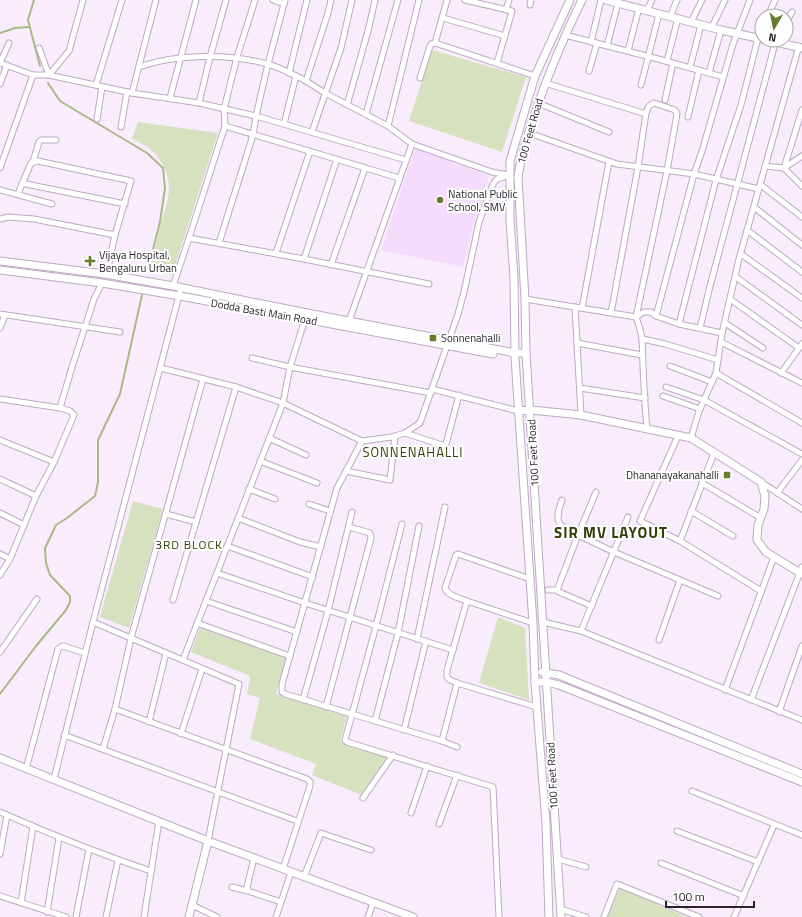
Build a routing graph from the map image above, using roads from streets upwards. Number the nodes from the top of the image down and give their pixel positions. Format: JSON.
{"nodes":[{"id":1,"x":83,"y":0,"type":"edge"},
{"id":2,"x":122,"y":0,"type":"edge"},
{"id":3,"x":156,"y":0,"type":"edge"},
{"id":4,"x":196,"y":0,"type":"edge"},
{"id":5,"x":226,"y":0,"type":"edge"},
{"id":6,"x":255,"y":0,"type":"edge"},
{"id":7,"x":273,"y":0,"type":"edge"},
{"id":8,"x":307,"y":0,"type":"edge"},
{"id":9,"x":331,"y":0,"type":"edge"},
{"id":10,"x":352,"y":0,"type":"edge"},
{"id":11,"x":375,"y":0,"type":"edge"},
{"id":12,"x":398,"y":0,"type":"edge"},
{"id":13,"x":419,"y":0,"type":"edge"},
{"id":14,"x":447,"y":0,"type":"edge"},
{"id":15,"x":465,"y":0,"type":"edge"},
{"id":16,"x":509,"y":0,"type":"edge"},
{"id":17,"x":570,"y":0,"type":"edge"},
{"id":18,"x":582,"y":0,"type":"edge"},
{"id":19,"x":601,"y":0,"type":"edge"},
{"id":20,"x":607,"y":0,"type":"edge"},
{"id":21,"x":652,"y":0,"type":"edge"},
{"id":22,"x":677,"y":0,"type":"edge"},
{"id":23,"x":702,"y":0,"type":"edge"},
{"id":24,"x":725,"y":0,"type":"edge"},
{"id":25,"x":750,"y":0,"type":"edge"},
{"id":26,"x":284,"y":2,"type":"edge"},
{"id":27,"x":628,"y":2,"type":"edge"},
{"id":28,"x":618,"y":3,"type":"junction"},
{"id":29,"x":639,"y":8,"type":"junction"},
{"id":30,"x":506,"y":10,"type":"junction"},
{"id":31,"x":647,"y":10,"type":"junction"},
{"id":32,"x":659,"y":14,"type":"junction"},
{"id":33,"x":674,"y":17,"type":"junction"},
{"id":34,"x":443,"y":18,"type":"junction"},
{"id":35,"x":691,"y":22,"type":"junction"},
{"id":36,"x":701,"y":24,"type":"junction"},
{"id":37,"x":712,"y":28,"type":"junction"},
{"id":38,"x":721,"y":30,"type":"junction"},
{"id":39,"x":737,"y":33,"type":"junction"},
{"id":40,"x":505,"y":36,"type":"junction"},
{"id":41,"x":565,"y":36,"type":"junction"},
{"id":42,"x":754,"y":37,"type":"edge"},
{"id":43,"x":591,"y":42,"type":"junction"},
{"id":44,"x":9,"y":43,"type":"dead end"},
{"id":45,"x":434,"y":43,"type":"junction"},
{"id":46,"x":597,"y":43,"type":"junction"},
{"id":47,"x":607,"y":46,"type":"junction"},
{"id":48,"x":800,"y":47,"type":"edge"},
{"id":49,"x":39,"y":48,"type":"dead end"},
{"id":50,"x":757,"y":48,"type":"edge"},
{"id":51,"x":774,"y":48,"type":"edge"},
{"id":52,"x":628,"y":51,"type":"junction"},
{"id":53,"x":649,"y":56,"type":"junction"},
{"id":54,"x":210,"y":57,"type":"junction"},
{"id":55,"x":237,"y":57,"type":"junction"},
{"id":56,"x":181,"y":58,"type":"junction"},
{"id":57,"x":667,"y":61,"type":"junction"},
{"id":58,"x":0,"y":63,"type":"edge"},
{"id":59,"x":497,"y":63,"type":"junction"},
{"id":60,"x":673,"y":63,"type":"junction"},
{"id":61,"x":268,"y":64,"type":"junction"},
{"id":62,"x":7,"y":65,"type":"junction"},
{"id":63,"x":139,"y":67,"type":"junction"},
{"id":64,"x":690,"y":68,"type":"junction"},
{"id":65,"x":699,"y":70,"type":"junction"},
{"id":66,"x":589,"y":71,"type":"dead end"},
{"id":67,"x":289,"y":72,"type":"junction"},
{"id":68,"x":709,"y":73,"type":"junction"},
{"id":69,"x":33,"y":75,"type":"junction"},
{"id":70,"x":49,"y":75,"type":"junction"},
{"id":71,"x":296,"y":76,"type":"junction"},
{"id":72,"x":535,"y":76,"type":"junction"},
{"id":73,"x":723,"y":77,"type":"junction"},
{"id":74,"x":420,"y":78,"type":"dead end"},
{"id":75,"x":306,"y":81,"type":"junction"},
{"id":76,"x":545,"y":83,"type":"junction"},
{"id":77,"x":0,"y":84,"type":"edge"},
{"id":78,"x":96,"y":85,"type":"junction"},
{"id":79,"x":641,"y":85,"type":"dead end"},
{"id":80,"x":102,"y":87,"type":"junction"},
{"id":81,"x":130,"y":92,"type":"junction"},
{"id":82,"x":325,"y":93,"type":"junction"},
{"id":83,"x":170,"y":98,"type":"junction"},
{"id":84,"x":665,"y":100,"type":"dead end"},
{"id":85,"x":199,"y":103,"type":"junction"},
{"id":86,"x":538,"y":103,"type":"junction"},
{"id":87,"x":347,"y":105,"type":"junction"},
{"id":88,"x":224,"y":109,"type":"junction"},
{"id":89,"x":802,"y":110,"type":"edge"},
{"id":90,"x":646,"y":113,"type":"junction"},
{"id":91,"x":366,"y":114,"type":"junction"},
{"id":92,"x":256,"y":116,"type":"junction"},
{"id":93,"x":688,"y":117,"type":"dead end"},
{"id":94,"x":97,"y":119,"type":"dead end"},
{"id":95,"x":284,"y":124,"type":"junction"},
{"id":96,"x":225,"y":126,"type":"junction"},
{"id":97,"x":388,"y":126,"type":"junction"},
{"id":98,"x":121,"y":127,"type":"dead end"},
{"id":99,"x":312,"y":132,"type":"junction"},
{"id":100,"x":529,"y":132,"type":"junction"},
{"id":101,"x":608,"y":132,"type":"dead end"},
{"id":102,"x":253,"y":135,"type":"junction"},
{"id":103,"x":56,"y":140,"type":"dead end"},
{"id":104,"x":412,"y":144,"type":"junction"},
{"id":105,"x":310,"y":152,"type":"junction"},
{"id":106,"x":801,"y":158,"type":"edge"},
{"id":107,"x":337,"y":159,"type":"junction"},
{"id":108,"x":406,"y":160,"type":"junction"},
{"id":109,"x":33,"y":162,"type":"junction"},
{"id":110,"x":609,"y":162,"type":"junction"},
{"id":111,"x":765,"y":166,"type":"junction"},
{"id":112,"x":638,"y":167,"type":"junction"},
{"id":113,"x":0,"y":168,"type":"edge"},
{"id":114,"x":365,"y":168,"type":"junction"},
{"id":115,"x":784,"y":168,"type":"junction"},
{"id":116,"x":667,"y":171,"type":"junction"},
{"id":117,"x":694,"y":174,"type":"junction"},
{"id":118,"x":510,"y":175,"type":"junction"},
{"id":119,"x":518,"y":177,"type":"junction"},
{"id":120,"x":399,"y":178,"type":"junction"},
{"id":121,"x":716,"y":180,"type":"junction"},
{"id":122,"x":22,"y":184,"type":"junction"},
{"id":123,"x":737,"y":184,"type":"junction"},
{"id":124,"x":802,"y":186,"type":"edge"},
{"id":125,"x":760,"y":187,"type":"junction"},
{"id":126,"x":0,"y":190,"type":"edge"},
{"id":127,"x":18,"y":194,"type":"junction"},
{"id":128,"x":52,"y":204,"type":"dead end"},
{"id":129,"x":125,"y":204,"type":"junction"},
{"id":130,"x":754,"y":207,"type":"junction"},
{"id":131,"x":802,"y":217,"type":"edge"},
{"id":132,"x":0,"y":219,"type":"edge"},
{"id":133,"x":747,"y":230,"type":"junction"},
{"id":134,"x":115,"y":235,"type":"junction"},
{"id":135,"x":189,"y":238,"type":"junction"},
{"id":136,"x":219,"y":243,"type":"junction"},
{"id":137,"x":802,"y":245,"type":"edge"},
{"id":138,"x":276,"y":253,"type":"junction"},
{"id":139,"x":741,"y":254,"type":"junction"},
{"id":140,"x":304,"y":259,"type":"junction"},
{"id":141,"x":0,"y":261,"type":"edge"},
{"id":142,"x":331,"y":265,"type":"junction"},
{"id":143,"x":0,"y":270,"type":"edge"},
{"id":144,"x":366,"y":272,"type":"junction"},
{"id":145,"x":802,"y":272,"type":"edge"},
{"id":146,"x":106,"y":274,"type":"junction"},
{"id":147,"x":736,"y":277,"type":"junction"},
{"id":148,"x":102,"y":283,"type":"junction"},
{"id":149,"x":429,"y":284,"type":"dead end"},
{"id":150,"x":173,"y":286,"type":"junction"},
{"id":151,"x":181,"y":288,"type":"junction"},
{"id":152,"x":180,"y":296,"type":"junction"},
{"id":153,"x":525,"y":298,"type":"junction"},
{"id":154,"x":802,"y":298,"type":"edge"},
{"id":155,"x":730,"y":299,"type":"junction"},
{"id":156,"x":575,"y":307,"type":"junction"},
{"id":157,"x":582,"y":308,"type":"junction"},
{"id":158,"x":611,"y":313,"type":"junction"},
{"id":159,"x":3,"y":314,"type":"edge"},
{"id":160,"x":306,"y":316,"type":"junction"},
{"id":161,"x":656,"y":316,"type":"junction"},
{"id":162,"x":636,"y":317,"type":"junction"},
{"id":163,"x":349,"y":321,"type":"junction"},
{"id":164,"x":725,"y":323,"type":"junction"},
{"id":165,"x":679,"y":324,"type":"junction"},
{"id":166,"x":802,"y":325,"type":"edge"},
{"id":167,"x":85,"y":326,"type":"junction"},
{"id":168,"x":0,"y":328,"type":"edge"},
{"id":169,"x":700,"y":328,"type":"junction"},
{"id":170,"x":120,"y":332,"type":"dead end"},
{"id":171,"x":722,"y":333,"type":"junction"},
{"id":172,"x":643,"y":339,"type":"junction"},
{"id":173,"x":721,"y":342,"type":"junction"},
{"id":174,"x":448,"y":343,"type":"junction"},
{"id":175,"x":577,"y":343,"type":"junction"},
{"id":176,"x":800,"y":346,"type":"edge"},
{"id":177,"x":763,"y":348,"type":"dead end"},
{"id":178,"x":515,"y":355,"type":"junction"},
{"id":179,"x":642,"y":355,"type":"junction"},
{"id":180,"x":527,"y":356,"type":"junction"},
{"id":181,"x":252,"y":358,"type":"dead end"},
{"id":182,"x":718,"y":360,"type":"junction"},
{"id":183,"x":670,"y":366,"type":"dead end"},
{"id":184,"x":290,"y":367,"type":"junction"},
{"id":185,"x":161,"y":368,"type":"junction"},
{"id":186,"x":716,"y":373,"type":"junction"},
{"id":187,"x":781,"y":373,"type":"junction"},
{"id":188,"x":203,"y":379,"type":"junction"},
{"id":189,"x":712,"y":382,"type":"junction"},
{"id":190,"x":802,"y":383,"type":"edge"},
{"id":191,"x":236,"y":387,"type":"junction"},
{"id":192,"x":666,"y":387,"type":"dead end"},
{"id":193,"x":580,"y":388,"type":"junction"},
{"id":194,"x":432,"y":391,"type":"junction"},
{"id":195,"x":459,"y":395,"type":"junction"},
{"id":196,"x":663,"y":396,"type":"dead end"},
{"id":197,"x":645,"y":398,"type":"junction"},
{"id":198,"x":0,"y":399,"type":"edge"},
{"id":199,"x":704,"y":400,"type":"junction"},
{"id":200,"x":283,"y":403,"type":"junction"},
{"id":201,"x":60,"y":408,"type":"junction"},
{"id":202,"x":700,"y":409,"type":"junction"},
{"id":203,"x":531,"y":410,"type":"junction"},
{"id":204,"x":518,"y":411,"type":"junction"},
{"id":205,"x":581,"y":415,"type":"junction"},
{"id":206,"x":802,"y":422,"type":"edge"},
{"id":207,"x":647,"y":429,"type":"junction"},
{"id":208,"x":405,"y":433,"type":"junction"},
{"id":209,"x":395,"y":436,"type":"junction"},
{"id":210,"x":678,"y":436,"type":"junction"},
{"id":211,"x":269,"y":438,"type":"junction"},
{"id":212,"x":691,"y":438,"type":"junction"},
{"id":213,"x":0,"y":440,"type":"edge"},
{"id":214,"x":362,"y":441,"type":"junction"},
{"id":215,"x":714,"y":453,"type":"junction"},
{"id":216,"x":802,"y":454,"type":"edge"},
{"id":217,"x":306,"y":455,"type":"dead end"},
{"id":218,"x":802,"y":460,"type":"edge"},
{"id":219,"x":260,"y":461,"type":"junction"},
{"id":220,"x":54,"y":462,"type":"junction"},
{"id":221,"x":346,"y":471,"type":"junction"},
{"id":222,"x":0,"y":479,"type":"edge"},
{"id":223,"x":761,"y":482,"type":"junction"},
{"id":224,"x":317,"y":483,"type":"dead end"},
{"id":225,"x":702,"y":483,"type":"junction"},
{"id":226,"x":249,"y":489,"type":"junction"},
{"id":227,"x":596,"y":492,"type":"dead end"},
{"id":228,"x":777,"y":493,"type":"junction"},
{"id":229,"x":36,"y":496,"type":"junction"},
{"id":230,"x":275,"y":499,"type":"dead end"},
{"id":231,"x":562,"y":500,"type":"dead end"},
{"id":232,"x":309,"y":504,"type":"dead end"},
{"id":233,"x":445,"y":507,"type":"dead end"},
{"id":234,"x":802,"y":509,"type":"edge"},
{"id":235,"x":330,"y":511,"type":"junction"},
{"id":236,"x":691,"y":511,"type":"junction"},
{"id":237,"x":352,"y":512,"type":"dead end"},
{"id":238,"x":0,"y":513,"type":"edge"},
{"id":239,"x":166,"y":514,"type":"junction"},
{"id":240,"x":628,"y":517,"type":"dead end"},
{"id":241,"x":238,"y":518,"type":"junction"},
{"id":242,"x":761,"y":518,"type":"junction"},
{"id":243,"x":196,"y":522,"type":"junction"},
{"id":244,"x":402,"y":524,"type":"dead end"},
{"id":245,"x":24,"y":525,"type":"junction"},
{"id":246,"x":419,"y":526,"type":"dead end"},
{"id":247,"x":349,"y":527,"type":"junction"},
{"id":248,"x":578,"y":535,"type":"junction"},
{"id":249,"x":733,"y":536,"type":"dead end"},
{"id":250,"x":680,"y":541,"type":"junction"},
{"id":251,"x":227,"y":546,"type":"junction"},
{"id":252,"x":321,"y":547,"type":"junction"},
{"id":253,"x":614,"y":552,"type":"junction"},
{"id":254,"x":0,"y":554,"type":"edge"},
{"id":255,"x":774,"y":557,"type":"junction"},
{"id":256,"x":10,"y":559,"type":"junction"},
{"id":257,"x":801,"y":571,"type":"edge"},
{"id":258,"x":217,"y":573,"type":"junction"},
{"id":259,"x":0,"y":575,"type":"edge"},
{"id":260,"x":313,"y":576,"type":"junction"},
{"id":261,"x":530,"y":579,"type":"junction"},
{"id":262,"x":680,"y":580,"type":"junction"},
{"id":263,"x":548,"y":590,"type":"dead end"},
{"id":264,"x":557,"y":590,"type":"junction"},
{"id":265,"x":761,"y":591,"type":"junction"},
{"id":266,"x":718,"y":596,"type":"dead end"},
{"id":267,"x":37,"y":599,"type":"dead end"},
{"id":268,"x":173,"y":600,"type":"dead end"},
{"id":269,"x":206,"y":601,"type":"junction"},
{"id":270,"x":467,"y":601,"type":"junction"},
{"id":271,"x":306,"y":603,"type":"junction"},
{"id":272,"x":592,"y":606,"type":"junction"},
{"id":273,"x":328,"y":611,"type":"junction"},
{"id":274,"x":351,"y":618,"type":"junction"},
{"id":275,"x":93,"y":622,"type":"junction"},
{"id":276,"x":543,"y":622,"type":"junction"},
{"id":277,"x":197,"y":623,"type":"junction"},
{"id":278,"x":533,"y":623,"type":"junction"},
{"id":279,"x":376,"y":626,"type":"junction"},
{"id":280,"x":581,"y":631,"type":"junction"},
{"id":281,"x":297,"y":632,"type":"junction"},
{"id":282,"x":398,"y":633,"type":"junction"},
{"id":283,"x":131,"y":638,"type":"junction"},
{"id":284,"x":417,"y":638,"type":"junction"},
{"id":285,"x":660,"y":640,"type":"dead end"},
{"id":286,"x":426,"y":641,"type":"junction"},
{"id":287,"x":802,"y":646,"type":"edge"},
{"id":288,"x":453,"y":650,"type":"junction"},
{"id":289,"x":0,"y":652,"type":"edge"},
{"id":290,"x":85,"y":653,"type":"junction"},
{"id":291,"x":166,"y":653,"type":"junction"},
{"id":292,"x":290,"y":656,"type":"junction"},
{"id":293,"x":182,"y":660,"type":"junction"},
{"id":294,"x":202,"y":669,"type":"junction"},
{"id":295,"x":535,"y":672,"type":"junction"},
{"id":296,"x":546,"y":672,"type":"junction"},
{"id":297,"x":535,"y":682,"type":"junction"},
{"id":298,"x":547,"y":682,"type":"junction"},
{"id":299,"x":457,"y":683,"type":"junction"},
{"id":300,"x":725,"y":690,"type":"junction"},
{"id":301,"x":303,"y":700,"type":"junction"},
{"id":302,"x":751,"y":700,"type":"junction"},
{"id":303,"x":326,"y":707,"type":"junction"},
{"id":304,"x":537,"y":707,"type":"junction"},
{"id":305,"x":115,"y":709,"type":"junction"},
{"id":306,"x":779,"y":712,"type":"junction"},
{"id":307,"x":352,"y":714,"type":"junction"},
{"id":308,"x":802,"y":720,"type":"edge"},
{"id":309,"x":149,"y":722,"type":"junction"},
{"id":310,"x":375,"y":722,"type":"junction"},
{"id":311,"x":404,"y":730,"type":"junction"},
{"id":312,"x":181,"y":734,"type":"junction"},
{"id":313,"x":64,"y":735,"type":"junction"},
{"id":314,"x":442,"y":741,"type":"junction"},
{"id":315,"x":457,"y":747,"type":"dead end"},
{"id":316,"x":104,"y":749,"type":"junction"},
{"id":317,"x":226,"y":749,"type":"junction"},
{"id":318,"x":393,"y":755,"type":"junction"},
{"id":319,"x":0,"y":758,"type":"edge"},
{"id":320,"x":427,"y":766,"type":"junction"},
{"id":321,"x":26,"y":769,"type":"junction"},
{"id":322,"x":802,"y":774,"type":"edge"},
{"id":323,"x":457,"y":775,"type":"junction"},
{"id":324,"x":54,"y":779,"type":"junction"},
{"id":325,"x":802,"y":782,"type":"edge"},
{"id":326,"x":692,"y":791,"type":"dead end"},
{"id":327,"x":218,"y":792,"type":"junction"},
{"id":328,"x":363,"y":798,"type":"dead end"},
{"id":329,"x":0,"y":812,"type":"edge"},
{"id":330,"x":412,"y":813,"type":"dead end"},
{"id":331,"x":7,"y":815,"type":"junction"},
{"id":332,"x":159,"y":821,"type":"junction"},
{"id":333,"x":297,"y":821,"type":"junction"},
{"id":334,"x":439,"y":824,"type":"dead end"},
{"id":335,"x":774,"y":825,"type":"junction"},
{"id":336,"x":33,"y":826,"type":"junction"},
{"id":337,"x":677,"y":831,"type":"dead end"},
{"id":338,"x":802,"y":835,"type":"edge"},
{"id":339,"x":59,"y":838,"type":"junction"},
{"id":340,"x":208,"y":841,"type":"junction"},
{"id":341,"x":89,"y":849,"type":"junction"},
{"id":342,"x":371,"y":850,"type":"dead end"},
{"id":343,"x":0,"y":854,"type":"edge"},
{"id":344,"x":254,"y":858,"type":"junction"},
{"id":345,"x":558,"y":859,"type":"junction"},
{"id":346,"x":118,"y":860,"type":"junction"},
{"id":347,"x":758,"y":862,"type":"junction"},
{"id":348,"x":661,"y":863,"type":"dead end"},
{"id":349,"x":586,"y":867,"type":"dead end"},
{"id":350,"x":282,"y":869,"type":"junction"},
{"id":351,"x":151,"y":871,"type":"junction"},
{"id":352,"x":292,"y":872,"type":"junction"},
{"id":353,"x":304,"y":877,"type":"junction"},
{"id":354,"x":232,"y":886,"type":"dead end"},
{"id":355,"x":248,"y":891,"type":"junction"},
{"id":356,"x":0,"y":896,"type":"edge"},
{"id":357,"x":744,"y":896,"type":"junction"},
{"id":358,"x":281,"y":902,"type":"junction"},
{"id":359,"x":373,"y":902,"type":"junction"},
{"id":360,"x":21,"y":903,"type":"junction"},
{"id":361,"x":192,"y":905,"type":"junction"},
{"id":362,"x":560,"y":909,"type":"junction"},
{"id":363,"x":48,"y":912,"type":"junction"},
{"id":364,"x":66,"y":917,"type":"edge"},
{"id":365,"x":76,"y":917,"type":"edge"},
{"id":366,"x":106,"y":917,"type":"edge"},
{"id":367,"x":144,"y":917,"type":"edge"},
{"id":368,"x":189,"y":917,"type":"edge"},
{"id":369,"x":217,"y":917,"type":"edge"},
{"id":370,"x":276,"y":917,"type":"edge"},
{"id":371,"x":368,"y":917,"type":"edge"},
{"id":372,"x":413,"y":917,"type":"edge"},
{"id":373,"x":499,"y":917,"type":"edge"},
{"id":374,"x":550,"y":917,"type":"edge"},
{"id":375,"x":561,"y":917,"type":"edge"},
{"id":376,"x":586,"y":917,"type":"edge"},
{"id":377,"x":604,"y":917,"type":"edge"},
{"id":378,"x":699,"y":917,"type":"edge"},
{"id":379,"x":734,"y":917,"type":"edge"}],
"edges":[{"from":1,"to":70,"type":"street"},
{"from":2,"to":78,"type":"street"},
{"from":3,"to":63,"type":"street"},
{"from":4,"to":56,"type":"street"},
{"from":5,"to":54,"type":"street"},
{"from":6,"to":55,"type":"street"},
{"from":7,"to":26,"type":"street"},
{"from":8,"to":67,"type":"street"},
{"from":9,"to":75,"type":"street"},
{"from":10,"to":82,"type":"street"},
{"from":11,"to":87,"type":"street"},
{"from":12,"to":91,"type":"street"},
{"from":13,"to":97,"type":"street"},
{"from":14,"to":34,"type":"street"},
{"from":15,"to":30,"type":"street"},
{"from":16,"to":30,"type":"street"},
{"from":17,"to":72,"type":"street","name":"100 Feet Road"},
{"from":18,"to":41,"type":"street","name":"100 Feet Road"},
{"from":19,"to":43,"type":"street"},
{"from":20,"to":28,"type":"street"},
{"from":21,"to":31,"type":"street"},
{"from":22,"to":33,"type":"street"},
{"from":23,"to":35,"type":"street"},
{"from":24,"to":37,"type":"street"},
{"from":25,"to":39,"type":"street"},
{"from":26,"to":61,"type":"street"},
{"from":27,"to":28,"type":"street"},
{"from":27,"to":29,"type":"street"},
{"from":28,"to":47,"type":"street"},
{"from":29,"to":31,"type":"street"},
{"from":29,"to":52,"type":"street"},
{"from":30,"to":40,"type":"street"},
{"from":31,"to":32,"type":"street"},
{"from":32,"to":33,"type":"street"},
{"from":32,"to":53,"type":"street"},
{"from":33,"to":35,"type":"street"},
{"from":33,"to":57,"type":"street"},
{"from":34,"to":40,"type":"street"},
{"from":34,"to":45,"type":"street"},
{"from":35,"to":36,"type":"street"},
{"from":36,"to":37,"type":"street"},
{"from":36,"to":64,"type":"street"},
{"from":37,"to":38,"type":"street"},
{"from":38,"to":39,"type":"street"},
{"from":38,"to":68,"type":"street"},
{"from":39,"to":42,"type":"street"},
{"from":39,"to":73,"type":"street"},
{"from":40,"to":59,"type":"street"},
{"from":41,"to":43,"type":"street"},
{"from":41,"to":76,"type":"street","name":"100 Feet Road"},
{"from":43,"to":46,"type":"street"},
{"from":44,"to":58,"type":"street"},
{"from":45,"to":59,"type":"street"},
{"from":45,"to":74,"type":"street"},
{"from":46,"to":47,"type":"street"},
{"from":46,"to":66,"type":"street"},
{"from":47,"to":52,"type":"street"},
{"from":48,"to":111,"type":"street"},
{"from":49,"to":70,"type":"street"},
{"from":50,"to":121,"type":"street"},
{"from":51,"to":123,"type":"street"},
{"from":52,"to":53,"type":"street"},
{"from":53,"to":57,"type":"street"},
{"from":53,"to":79,"type":"street"},
{"from":54,"to":55,"type":"street"},
{"from":54,"to":56,"type":"street"},
{"from":54,"to":85,"type":"street"},
{"from":55,"to":61,"type":"street"},
{"from":55,"to":88,"type":"street"},
{"from":56,"to":63,"type":"street"},
{"from":56,"to":83,"type":"street"},
{"from":57,"to":60,"type":"street"},
{"from":58,"to":62,"type":"street"},
{"from":59,"to":72,"type":"street"},
{"from":60,"to":64,"type":"street"},
{"from":60,"to":84,"type":"street"},
{"from":61,"to":67,"type":"street"},
{"from":61,"to":92,"type":"street"},
{"from":62,"to":69,"type":"street"},
{"from":62,"to":77,"type":"street"},
{"from":63,"to":81,"type":"street"},
{"from":64,"to":65,"type":"street"},
{"from":65,"to":68,"type":"street"},
{"from":65,"to":93,"type":"street"},
{"from":67,"to":71,"type":"street"},
{"from":68,"to":73,"type":"street"},
{"from":69,"to":70,"type":"street"},
{"from":69,"to":113,"type":"street"},
{"from":70,"to":78,"type":"street"},
{"from":71,"to":75,"type":"street"},
{"from":71,"to":95,"type":"street"},
{"from":72,"to":118,"type":"street","name":"100 Feet Road"},
{"from":73,"to":117,"type":"street"},
{"from":75,"to":82,"type":"street"},
{"from":76,"to":86,"type":"street","name":"100 Feet Road"},
{"from":76,"to":90,"type":"street"},
{"from":78,"to":80,"type":"street"},
{"from":80,"to":81,"type":"street"},
{"from":80,"to":94,"type":"street"},
{"from":81,"to":83,"type":"street"},
{"from":81,"to":98,"type":"street"},
{"from":82,"to":87,"type":"street"},
{"from":82,"to":99,"type":"street"},
{"from":83,"to":85,"type":"street"},
{"from":85,"to":88,"type":"street"},
{"from":86,"to":100,"type":"street","name":"100 Feet Road"},
{"from":86,"to":101,"type":"street"},
{"from":87,"to":91,"type":"street"},
{"from":88,"to":92,"type":"street"},
{"from":88,"to":96,"type":"street"},
{"from":89,"to":115,"type":"street"},
{"from":90,"to":112,"type":"street"},
{"from":90,"to":116,"type":"street"},
{"from":91,"to":97,"type":"street"},
{"from":92,"to":95,"type":"street"},
{"from":92,"to":102,"type":"street"},
{"from":95,"to":99,"type":"street"},
{"from":96,"to":102,"type":"street"},
{"from":96,"to":135,"type":"street"},
{"from":97,"to":104,"type":"street"},
{"from":99,"to":108,"type":"street"},
{"from":100,"to":110,"type":"street"},
{"from":100,"to":119,"type":"street","name":"100 Feet Road"},
{"from":102,"to":105,"type":"street"},
{"from":102,"to":136,"type":"street"},
{"from":103,"to":109,"type":"street"},
{"from":104,"to":108,"type":"street"},
{"from":104,"to":118,"type":"street"},
{"from":105,"to":107,"type":"street"},
{"from":105,"to":138,"type":"street"},
{"from":106,"to":115,"type":"street"},
{"from":107,"to":114,"type":"street"},
{"from":107,"to":140,"type":"street"},
{"from":108,"to":120,"type":"street"},
{"from":109,"to":122,"type":"street"},
{"from":109,"to":129,"type":"street"},
{"from":110,"to":112,"type":"street"},
{"from":110,"to":157,"type":"street"},
{"from":111,"to":115,"type":"street"},
{"from":111,"to":125,"type":"street"},
{"from":112,"to":116,"type":"street"},
{"from":112,"to":158,"type":"street"},
{"from":114,"to":120,"type":"street"},
{"from":114,"to":142,"type":"street"},
{"from":115,"to":124,"type":"street"},
{"from":116,"to":117,"type":"street"},
{"from":116,"to":162,"type":"street"},
{"from":117,"to":121,"type":"street"},
{"from":117,"to":161,"type":"street"},
{"from":118,"to":119,"type":"street"},
{"from":118,"to":174,"type":"street"},
{"from":118,"to":178,"type":"street","name":"100 Feet Road"},
{"from":119,"to":153,"type":"street","name":"100 Feet Road"},
{"from":120,"to":144,"type":"street"},
{"from":121,"to":123,"type":"street"},
{"from":121,"to":165,"type":"street"},
{"from":122,"to":127,"type":"street"},
{"from":122,"to":129,"type":"street"},
{"from":123,"to":125,"type":"street"},
{"from":123,"to":169,"type":"street"},
{"from":125,"to":130,"type":"street"},
{"from":125,"to":131,"type":"street"},
{"from":126,"to":127,"type":"street"},
{"from":127,"to":128,"type":"street"},
{"from":129,"to":134,"type":"street"},
{"from":130,"to":133,"type":"street"},
{"from":130,"to":137,"type":"street"},
{"from":132,"to":134,"type":"street"},
{"from":133,"to":139,"type":"street"},
{"from":133,"to":145,"type":"street"},
{"from":134,"to":146,"type":"street"},
{"from":135,"to":136,"type":"street"},
{"from":135,"to":150,"type":"street"},
{"from":136,"to":138,"type":"street"},
{"from":138,"to":140,"type":"street"},
{"from":139,"to":147,"type":"street"},
{"from":139,"to":154,"type":"street"},
{"from":140,"to":142,"type":"street"},
{"from":141,"to":146,"type":"street"},
{"from":142,"to":144,"type":"street"},
{"from":143,"to":148,"type":"street","name":"Dodda Basti Main Road"},
{"from":144,"to":149,"type":"street"},
{"from":144,"to":163,"type":"street"},
{"from":146,"to":150,"type":"street","name":"Dodda Basti Main Road"},
{"from":147,"to":155,"type":"street"},
{"from":147,"to":166,"type":"street"},
{"from":148,"to":152,"type":"street","name":"Dodda Basti Main Road"},
{"from":148,"to":167,"type":"street"},
{"from":150,"to":151,"type":"street","name":"Dodda Basti Main Road"},
{"from":151,"to":152,"type":"street"},
{"from":151,"to":160,"type":"street","name":"Dodda Basti Main Road"},
{"from":152,"to":160,"type":"street","name":"Dodda Basti Main Road"},
{"from":152,"to":185,"type":"street"},
{"from":153,"to":156,"type":"street"},
{"from":153,"to":180,"type":"street","name":"100 Feet Road"},
{"from":155,"to":164,"type":"street"},
{"from":155,"to":176,"type":"street"},
{"from":156,"to":157,"type":"street"},
{"from":156,"to":175,"type":"street"},
{"from":157,"to":158,"type":"street"},
{"from":158,"to":162,"type":"street"},
{"from":159,"to":167,"type":"street"},
{"from":159,"to":168,"type":"street"},
{"from":160,"to":163,"type":"street","name":"Dodda Basti Main Road"},
{"from":160,"to":174,"type":"street","name":"Dodda Basti Main Road"},
{"from":160,"to":184,"type":"street"},
{"from":161,"to":162,"type":"street"},
{"from":161,"to":165,"type":"street"},
{"from":162,"to":172,"type":"street"},
{"from":163,"to":174,"type":"street","name":"Dodda Basti Main Road"},
{"from":164,"to":171,"type":"street"},
{"from":164,"to":177,"type":"street"},
{"from":165,"to":169,"type":"street"},
{"from":167,"to":170,"type":"street"},
{"from":167,"to":201,"type":"street"},
{"from":169,"to":171,"type":"street"},
{"from":171,"to":173,"type":"street"},
{"from":172,"to":179,"type":"street"},
{"from":172,"to":182,"type":"street"},
{"from":173,"to":182,"type":"street"},
{"from":173,"to":187,"type":"street"},
{"from":174,"to":178,"type":"street","name":"Dodda Basti Main Road"},
{"from":174,"to":194,"type":"street"},
{"from":175,"to":179,"type":"street"},
{"from":175,"to":193,"type":"street"},
{"from":176,"to":187,"type":"street"},
{"from":178,"to":180,"type":"street","name":"Dodda Basti Main Road"},
{"from":178,"to":204,"type":"street","name":"100 Feet Road"},
{"from":179,"to":197,"type":"street"},
{"from":180,"to":203,"type":"street","name":"100 Feet Road"},
{"from":181,"to":184,"type":"street"},
{"from":182,"to":186,"type":"street"},
{"from":183,"to":189,"type":"street"},
{"from":184,"to":194,"type":"street"},
{"from":184,"to":200,"type":"street"},
{"from":185,"to":188,"type":"street"},
{"from":185,"to":275,"type":"street"},
{"from":186,"to":189,"type":"street"},
{"from":186,"to":206,"type":"street"},
{"from":187,"to":190,"type":"street"},
{"from":188,"to":191,"type":"street"},
{"from":188,"to":239,"type":"street"},
{"from":189,"to":199,"type":"street"},
{"from":191,"to":200,"type":"street"},
{"from":191,"to":243,"type":"street"},
{"from":192,"to":199,"type":"street"},
{"from":193,"to":197,"type":"street"},
{"from":193,"to":205,"type":"street"},
{"from":194,"to":195,"type":"street"},
{"from":194,"to":208,"type":"street"},
{"from":195,"to":204,"type":"street"},
{"from":195,"to":208,"type":"street"},
{"from":196,"to":202,"type":"street"},
{"from":197,"to":207,"type":"street"},
{"from":198,"to":201,"type":"street"},
{"from":199,"to":202,"type":"street"},
{"from":199,"to":216,"type":"street"},
{"from":200,"to":211,"type":"street"},
{"from":200,"to":214,"type":"street"},
{"from":201,"to":220,"type":"street"},
{"from":202,"to":212,"type":"street"},
{"from":203,"to":204,"type":"street"},
{"from":203,"to":205,"type":"street"},
{"from":203,"to":276,"type":"street","name":"100 Feet Road"},
{"from":204,"to":261,"type":"street","name":"100 Feet Road"},
{"from":205,"to":207,"type":"street"},
{"from":207,"to":210,"type":"street"},
{"from":208,"to":209,"type":"street"},
{"from":209,"to":214,"type":"street"},
{"from":209,"to":221,"type":"street"},
{"from":210,"to":212,"type":"street"},
{"from":210,"to":250,"type":"street"},
{"from":211,"to":217,"type":"street"},
{"from":211,"to":219,"type":"street"},
{"from":212,"to":215,"type":"street"},
{"from":213,"to":220,"type":"street"},
{"from":214,"to":221,"type":"street"},
{"from":215,"to":223,"type":"street"},
{"from":215,"to":225,"type":"street"},
{"from":218,"to":228,"type":"street"},
{"from":219,"to":224,"type":"street"},
{"from":219,"to":226,"type":"street"},
{"from":220,"to":229,"type":"street"},
{"from":221,"to":235,"type":"street"},
{"from":222,"to":229,"type":"street"},
{"from":223,"to":228,"type":"street"},
{"from":223,"to":242,"type":"street"},
{"from":225,"to":236,"type":"street"},
{"from":225,"to":242,"type":"street"},
{"from":226,"to":230,"type":"street"},
{"from":226,"to":241,"type":"street"},
{"from":227,"to":248,"type":"street"},
{"from":228,"to":234,"type":"street"},
{"from":229,"to":245,"type":"street"},
{"from":231,"to":248,"type":"street"},
{"from":232,"to":235,"type":"street"},
{"from":233,"to":284,"type":"street"},
{"from":235,"to":252,"type":"street"},
{"from":236,"to":249,"type":"street"},
{"from":236,"to":250,"type":"street"},
{"from":237,"to":247,"type":"street"},
{"from":238,"to":245,"type":"street"},
{"from":239,"to":243,"type":"street"},
{"from":239,"to":283,"type":"street"},
{"from":240,"to":253,"type":"street"},
{"from":241,"to":251,"type":"street"},
{"from":241,"to":252,"type":"street"},
{"from":242,"to":255,"type":"street"},
{"from":243,"to":268,"type":"street"},
{"from":244,"to":279,"type":"street"},
{"from":245,"to":256,"type":"street"},
{"from":246,"to":282,"type":"street"},
{"from":247,"to":273,"type":"street"},
{"from":247,"to":274,"type":"street"},
{"from":248,"to":253,"type":"street"},
{"from":248,"to":264,"type":"street"},
{"from":250,"to":265,"type":"street"},
{"from":251,"to":258,"type":"street"},
{"from":251,"to":260,"type":"street"},
{"from":252,"to":260,"type":"street"},
{"from":253,"to":262,"type":"street"},
{"from":253,"to":272,"type":"street"},
{"from":254,"to":256,"type":"street"},
{"from":255,"to":257,"type":"street"},
{"from":255,"to":265,"type":"street"},
{"from":256,"to":259,"type":"street"},
{"from":257,"to":302,"type":"street"},
{"from":258,"to":269,"type":"street"},
{"from":258,"to":271,"type":"street"},
{"from":260,"to":271,"type":"street"},
{"from":261,"to":270,"type":"street"},
{"from":261,"to":278,"type":"street","name":"100 Feet Road"},
{"from":262,"to":266,"type":"street"},
{"from":262,"to":285,"type":"street"},
{"from":263,"to":264,"type":"street"},
{"from":264,"to":272,"type":"street"},
{"from":265,"to":300,"type":"street"},
{"from":267,"to":289,"type":"street"},
{"from":269,"to":277,"type":"street"},
{"from":269,"to":281,"type":"street"},
{"from":270,"to":278,"type":"street"},
{"from":270,"to":288,"type":"street"},
{"from":271,"to":273,"type":"street"},
{"from":271,"to":281,"type":"street"},
{"from":272,"to":280,"type":"street"},
{"from":273,"to":274,"type":"street"},
{"from":273,"to":301,"type":"street"},
{"from":274,"to":279,"type":"street"},
{"from":274,"to":303,"type":"street"},
{"from":275,"to":283,"type":"street"},
{"from":275,"to":290,"type":"street"},
{"from":276,"to":280,"type":"street"},
{"from":276,"to":296,"type":"street","name":"100 Feet Road"},
{"from":277,"to":292,"type":"street"},
{"from":277,"to":293,"type":"street"},
{"from":278,"to":295,"type":"street","name":"100 Feet Road"},
{"from":279,"to":282,"type":"street"},
{"from":279,"to":307,"type":"street"},
{"from":280,"to":300,"type":"street"},
{"from":281,"to":292,"type":"street"},
{"from":282,"to":284,"type":"street"},
{"from":282,"to":310,"type":"street"},
{"from":283,"to":291,"type":"street"},
{"from":283,"to":305,"type":"street"},
{"from":284,"to":286,"type":"street"},
{"from":286,"to":288,"type":"street"},
{"from":286,"to":311,"type":"street"},
{"from":287,"to":306,"type":"street"},
{"from":288,"to":299,"type":"street"},
{"from":290,"to":313,"type":"street"},
{"from":290,"to":321,"type":"street"},
{"from":291,"to":293,"type":"street"},
{"from":291,"to":309,"type":"street"},
{"from":292,"to":301,"type":"street"},
{"from":293,"to":294,"type":"street"},
{"from":294,"to":312,"type":"street"},
{"from":294,"to":317,"type":"street"},
{"from":295,"to":296,"type":"street"},
{"from":295,"to":297,"type":"street","name":"100 Feet Road"},
{"from":296,"to":298,"type":"street","name":"100 Feet Road"},
{"from":296,"to":322,"type":"street"},
{"from":297,"to":298,"type":"street"},
{"from":297,"to":304,"type":"street","name":"100 Feet Road"},
{"from":298,"to":325,"type":"street"},
{"from":298,"to":345,"type":"street","name":"100 Feet Road"},
{"from":299,"to":304,"type":"street"},
{"from":299,"to":314,"type":"street"},
{"from":300,"to":302,"type":"street"},
{"from":301,"to":303,"type":"street"},
{"from":302,"to":306,"type":"street"},
{"from":303,"to":307,"type":"street"},
{"from":304,"to":374,"type":"street","name":"100 Feet Road"},
{"from":305,"to":309,"type":"street"},
{"from":305,"to":316,"type":"street"},
{"from":306,"to":308,"type":"street"},
{"from":307,"to":310,"type":"street"},
{"from":307,"to":318,"type":"street"},
{"from":309,"to":312,"type":"street"},
{"from":310,"to":311,"type":"street"},
{"from":311,"to":314,"type":"street"},
{"from":312,"to":317,"type":"street"},
{"from":313,"to":316,"type":"street"},
{"from":313,"to":324,"type":"street"},
{"from":314,"to":315,"type":"street"},
{"from":316,"to":327,"type":"street"},
{"from":317,"to":327,"type":"street"},
{"from":317,"to":333,"type":"street"},
{"from":318,"to":320,"type":"street"},
{"from":318,"to":328,"type":"street"},
{"from":319,"to":321,"type":"street"},
{"from":320,"to":323,"type":"street"},
{"from":320,"to":330,"type":"street"},
{"from":321,"to":324,"type":"street"},
{"from":323,"to":334,"type":"street"},
{"from":323,"to":373,"type":"street"},
{"from":324,"to":332,"type":"street"},
{"from":326,"to":335,"type":"street"},
{"from":327,"to":333,"type":"street"},
{"from":327,"to":340,"type":"street"},
{"from":329,"to":331,"type":"street"},
{"from":331,"to":336,"type":"street"},
{"from":331,"to":343,"type":"street"},
{"from":332,"to":340,"type":"street"},
{"from":332,"to":351,"type":"street"},
{"from":333,"to":350,"type":"street"},
{"from":335,"to":338,"type":"street"},
{"from":335,"to":347,"type":"street"},
{"from":336,"to":339,"type":"street"},
{"from":336,"to":360,"type":"street"},
{"from":337,"to":347,"type":"street"},
{"from":339,"to":341,"type":"street"},
{"from":339,"to":363,"type":"street"},
{"from":340,"to":344,"type":"street"},
{"from":340,"to":361,"type":"street"},
{"from":341,"to":346,"type":"street"},
{"from":341,"to":365,"type":"street"},
{"from":342,"to":353,"type":"street"},
{"from":344,"to":350,"type":"street"},
{"from":344,"to":355,"type":"street"},
{"from":345,"to":349,"type":"street"},
{"from":345,"to":362,"type":"street","name":"100 Feet Road"},
{"from":346,"to":351,"type":"street"},
{"from":346,"to":366,"type":"street"},
{"from":347,"to":357,"type":"street"},
{"from":348,"to":357,"type":"street"},
{"from":350,"to":352,"type":"street"},
{"from":351,"to":367,"type":"street"},
{"from":352,"to":353,"type":"street"},
{"from":352,"to":358,"type":"street"},
{"from":353,"to":359,"type":"street"},
{"from":354,"to":355,"type":"street"},
{"from":355,"to":358,"type":"street"},
{"from":356,"to":360,"type":"street"},
{"from":357,"to":379,"type":"street"},
{"from":358,"to":370,"type":"street"},
{"from":359,"to":371,"type":"street"},
{"from":359,"to":372,"type":"street"},
{"from":360,"to":363,"type":"street"},
{"from":361,"to":368,"type":"street"},
{"from":361,"to":369,"type":"street"},
{"from":362,"to":375,"type":"street","name":"100 Feet Road"},
{"from":362,"to":376,"type":"street"},
{"from":363,"to":364,"type":"street"},
{"from":377,"to":378,"type":"street"}]}
